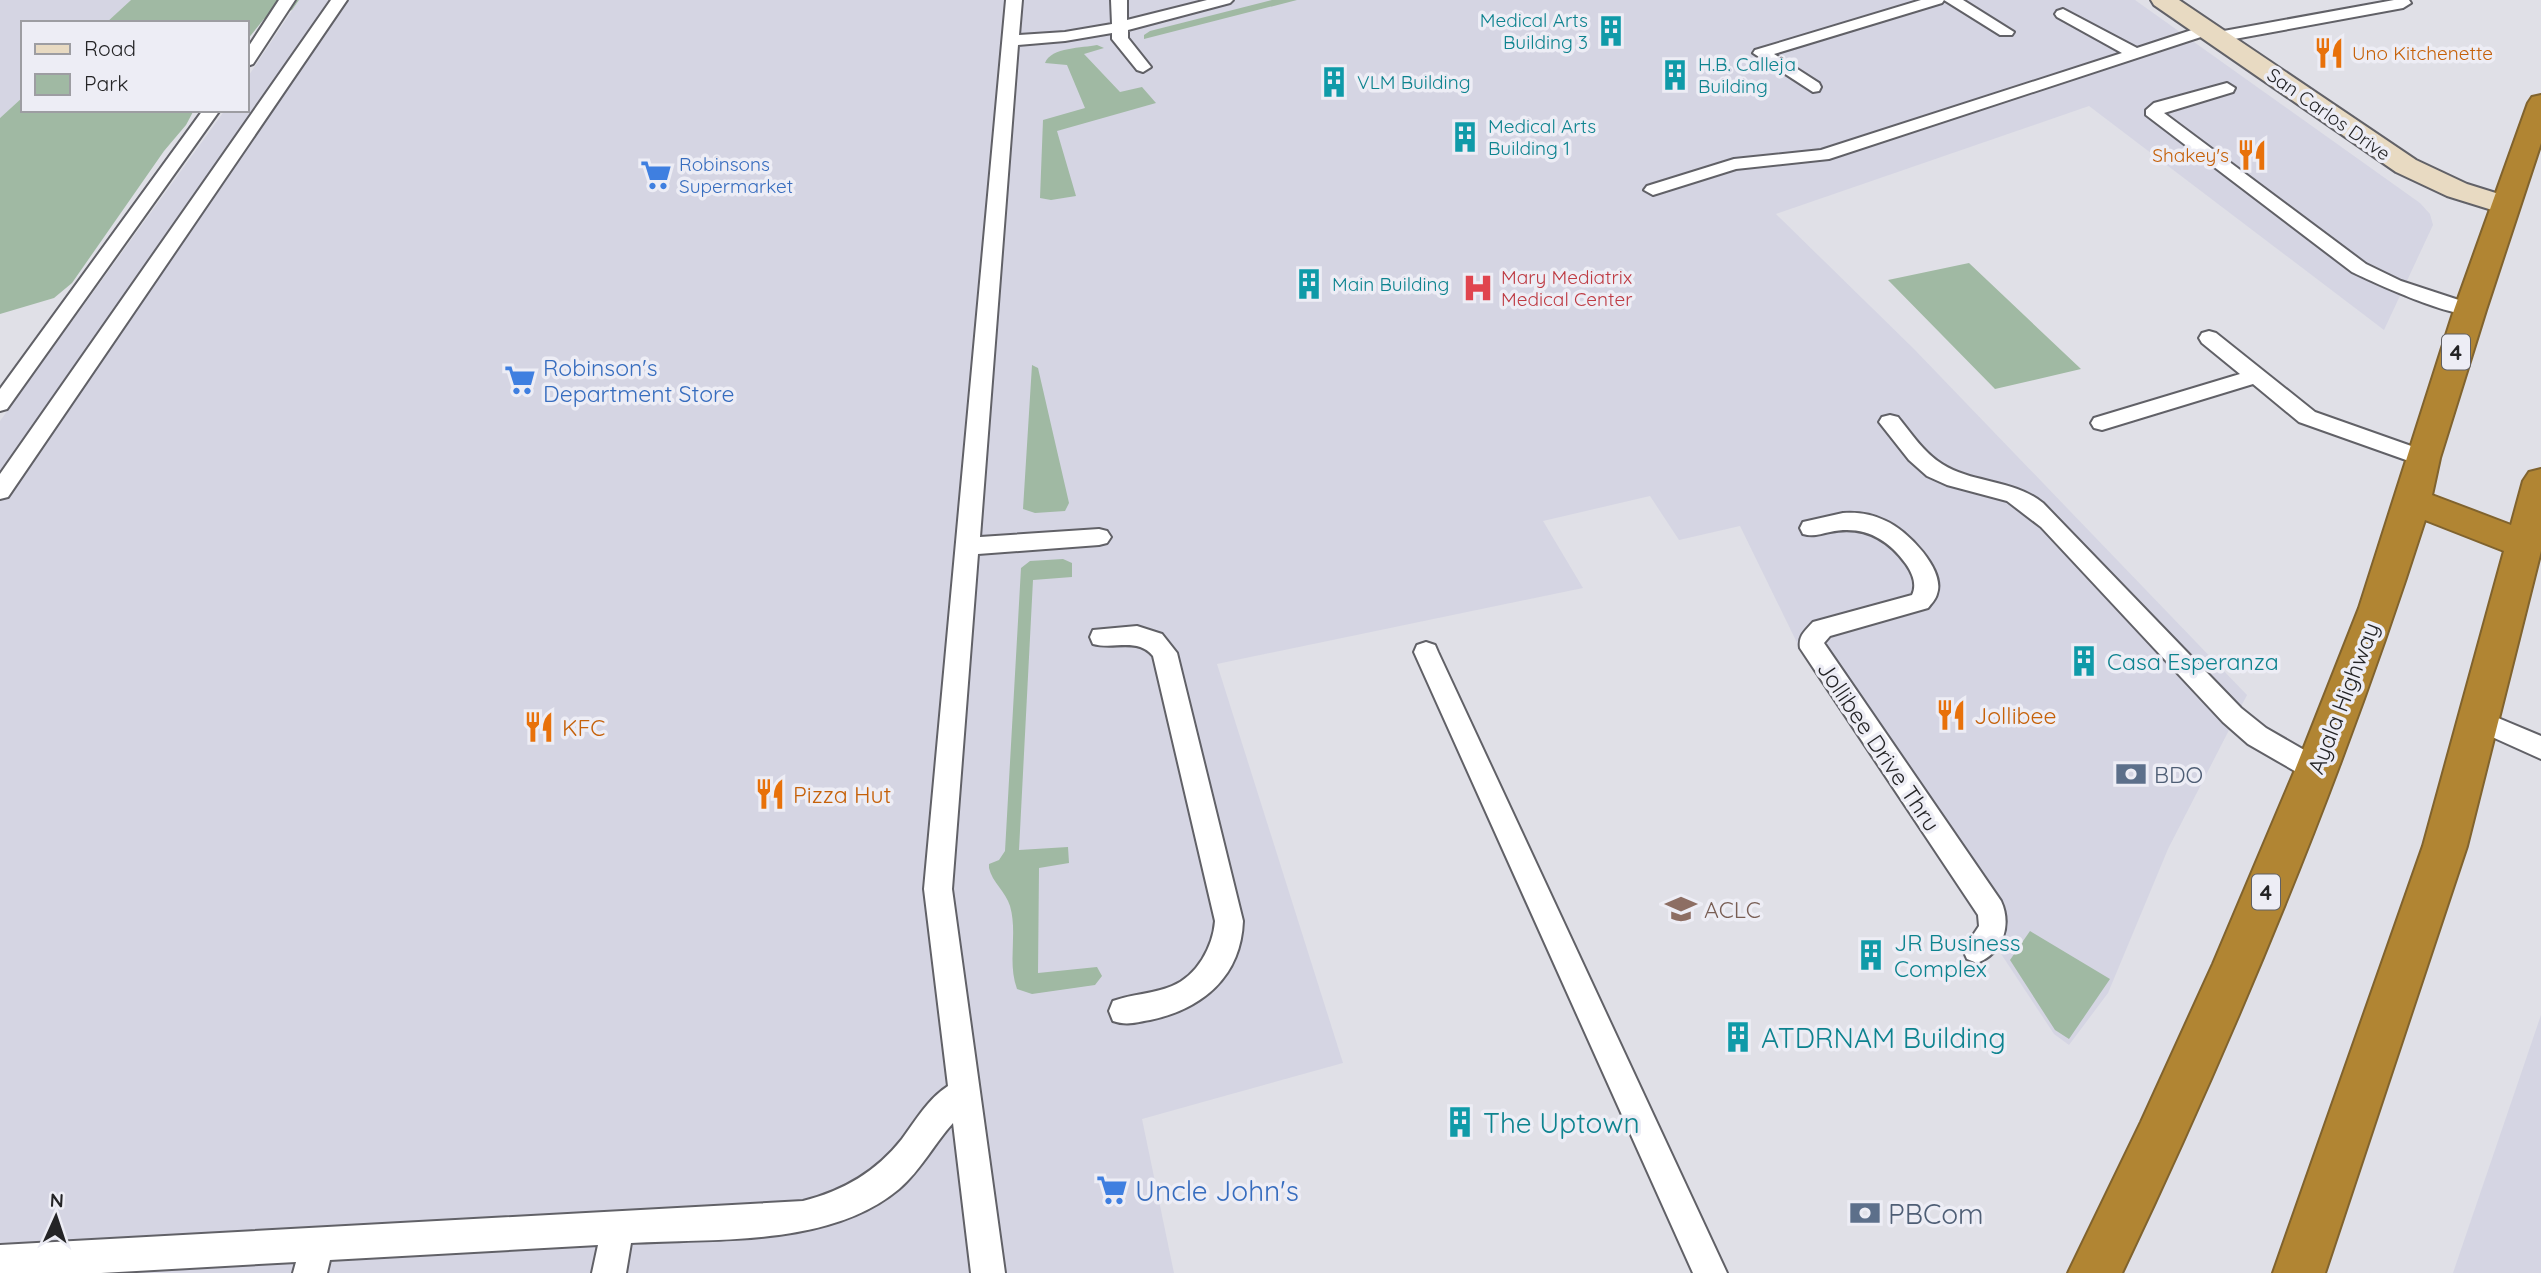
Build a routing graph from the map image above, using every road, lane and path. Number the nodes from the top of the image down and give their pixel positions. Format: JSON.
{"nodes":[{"id":1,"x":287,"y":0,"type":"edge"},
{"id":2,"x":340,"y":0,"type":"edge"},
{"id":3,"x":1014,"y":0,"type":"edge"},
{"id":4,"x":1119,"y":0,"type":"edge"},
{"id":5,"x":1225,"y":0,"type":"edge"},
{"id":6,"x":1937,"y":0,"type":"edge"},
{"id":7,"x":1952,"y":0,"type":"edge"},
{"id":8,"x":2163,"y":0,"type":"edge"},
{"id":9,"x":2403,"y":2,"type":"dead end"},
{"id":10,"x":2063,"y":14,"type":"dead end"},
{"id":11,"x":1118,"y":28,"type":"junction"},
{"id":12,"x":2006,"y":32,"type":"dead end"},
{"id":13,"x":2212,"y":33,"type":"junction"},
{"id":14,"x":1010,"y":40,"type":"junction"},
{"id":15,"x":2136,"y":54,"type":"junction"},
{"id":16,"x":248,"y":59,"type":"edge"},
{"id":17,"x":1143,"y":67,"type":"dead end"},
{"id":18,"x":1813,"y":87,"type":"dead end"},
{"id":19,"x":2227,"y":88,"type":"dead end"},
{"id":20,"x":2541,"y":103,"type":"edge"},
{"id":21,"x":211,"y":112,"type":"edge"},
{"id":22,"x":1653,"y":190,"type":"dead end"},
{"id":23,"x":2505,"y":205,"type":"junction"},
{"id":24,"x":2470,"y":310,"type":"junction"},
{"id":25,"x":2209,"y":338,"type":"dead end"},
{"id":26,"x":2255,"y":376,"type":"junction"},
{"id":27,"x":0,"y":404,"type":"edge"},
{"id":28,"x":1890,"y":422,"type":"dead end"},
{"id":29,"x":2102,"y":424,"type":"dead end"},
{"id":30,"x":2423,"y":458,"type":"junction"},
{"id":31,"x":2541,"y":481,"type":"edge"},
{"id":32,"x":0,"y":491,"type":"edge"},
{"id":33,"x":2413,"y":501,"type":"junction"},
{"id":34,"x":1811,"y":528,"type":"dead end"},
{"id":35,"x":1100,"y":537,"type":"dead end"},
{"id":36,"x":2526,"y":545,"type":"junction"},
{"id":37,"x":967,"y":546,"type":"junction"},
{"id":38,"x":1102,"y":637,"type":"dead end"},
{"id":39,"x":1426,"y":652,"type":"dead end"},
{"id":40,"x":2479,"y":720,"type":"junction"},
{"id":41,"x":2541,"y":748,"type":"edge"},
{"id":42,"x":2316,"y":770,"type":"junction"},
{"id":43,"x":1977,"y":950,"type":"dead end"},
{"id":44,"x":1124,"y":1012,"type":"dead end"},
{"id":45,"x":964,"y":1094,"type":"junction"},
{"id":46,"x":618,"y":1227,"type":"junction"},
{"id":47,"x":314,"y":1259,"type":"edge"},
{"id":48,"x":0,"y":1262,"type":"edge"},
{"id":49,"x":609,"y":1273,"type":"edge"},
{"id":50,"x":988,"y":1273,"type":"edge"},
{"id":51,"x":1710,"y":1273,"type":"edge"},
{"id":52,"x":2094,"y":1273,"type":"edge"},
{"id":53,"x":2299,"y":1273,"type":"edge"}],
"edges":[{"from":1,"to":16,"type":"lane"},
{"from":2,"to":32,"type":"lane"},
{"from":3,"to":14,"type":"lane"},
{"from":4,"to":11,"type":"lane"},
{"from":5,"to":11,"type":"lane"},
{"from":6,"to":18,"type":"lane"},
{"from":7,"to":12,"type":"lane"},
{"from":8,"to":13,"type":"street","name":"San Carlos Drive"},
{"from":9,"to":13,"type":"lane"},
{"from":10,"to":15,"type":"lane"},
{"from":11,"to":14,"type":"lane"},
{"from":11,"to":17,"type":"lane"},
{"from":13,"to":15,"type":"lane"},
{"from":13,"to":23,"type":"street","name":"San Carlos Drive"},
{"from":14,"to":37,"type":"lane"},
{"from":15,"to":22,"type":"lane"},
{"from":19,"to":24,"type":"lane"},
{"from":20,"to":23,"type":"highway","name":"Ayala Highway","number":"4"},
{"from":21,"to":27,"type":"lane"},
{"from":23,"to":24,"type":"highway","name":"Ayala Highway","number":"4"},
{"from":24,"to":30,"type":"highway","name":"Ayala Highway","number":"4"},
{"from":25,"to":26,"type":"lane"},
{"from":26,"to":29,"type":"lane"},
{"from":26,"to":30,"type":"lane"},
{"from":28,"to":42,"type":"lane"},
{"from":30,"to":33,"type":"highway","name":"Ayala Highway","number":"4"},
{"from":31,"to":36,"type":"highway"},
{"from":33,"to":36,"type":"highway"},
{"from":33,"to":42,"type":"highway","name":"Ayala Highway","number":"4"},
{"from":34,"to":43,"type":"lane","name":"Jollibee Drive Thru"},
{"from":35,"to":37,"type":"lane"},
{"from":36,"to":40,"type":"highway"},
{"from":37,"to":45,"type":"lane"},
{"from":38,"to":44,"type":"lane"},
{"from":39,"to":51,"type":"lane"},
{"from":40,"to":41,"type":"lane"},
{"from":40,"to":53,"type":"highway"},
{"from":42,"to":52,"type":"highway","name":"Ayala Highway","number":"4"},
{"from":45,"to":46,"type":"lane"},
{"from":45,"to":50,"type":"lane"},
{"from":46,"to":47,"type":"lane"},
{"from":46,"to":49,"type":"lane"},
{"from":47,"to":48,"type":"lane"}]}
